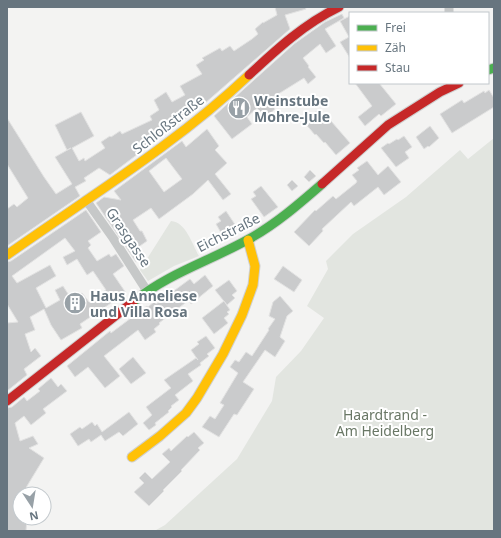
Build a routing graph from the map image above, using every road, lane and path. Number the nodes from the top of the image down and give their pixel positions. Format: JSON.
{"nodes":[{"id":1,"x":339,"y":7,"type":"edge"},
{"id":2,"x":457,"y":84,"type":"edge"},
{"id":3,"x":86,"y":200,"type":"junction"},
{"id":4,"x":248,"y":240,"type":"junction"},
{"id":5,"x":7,"y":255,"type":"edge"},
{"id":6,"x":147,"y":291,"type":"junction"},
{"id":7,"x":7,"y":401,"type":"edge"},
{"id":8,"x":132,"y":458,"type":"dead end"}],
"edges":[{"from":1,"to":3,"type":"street","name":"Schloßstraße"},
{"from":2,"to":4,"type":"street","name":"Eichstraße"},
{"from":3,"to":5,"type":"street","name":"Schloßstraße"},
{"from":3,"to":6,"type":"street","name":"Grasgasse"},
{"from":4,"to":6,"type":"street","name":"Eichstraße"},
{"from":4,"to":8,"type":"street"},
{"from":6,"to":7,"type":"street","name":"Eichstraße"}]}
